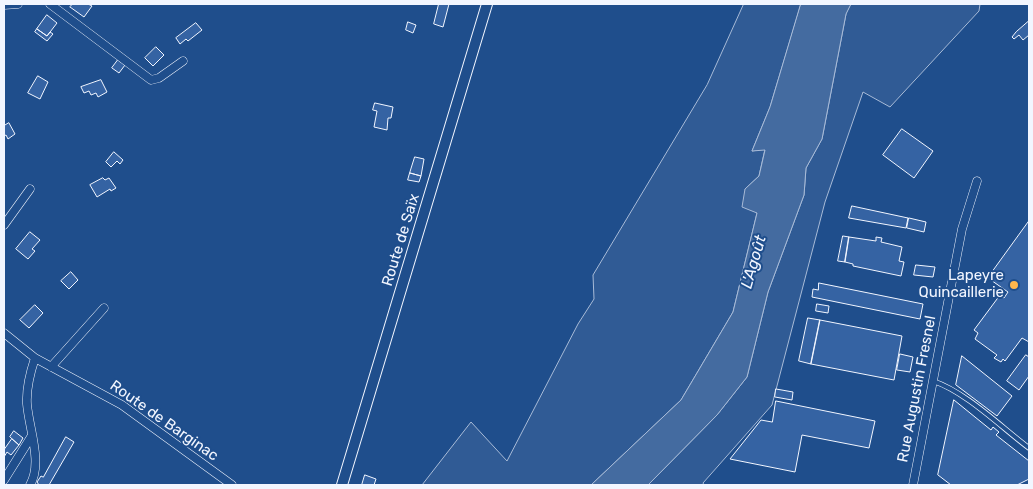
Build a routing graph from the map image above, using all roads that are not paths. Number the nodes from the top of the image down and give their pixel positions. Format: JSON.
{"nodes":[{"id":1,"x":18,"y":4,"type":"edge"},
{"id":2,"x":50,"y":4,"type":"edge"},
{"id":3,"x":487,"y":4,"type":"edge"},
{"id":4,"x":4,"y":5,"type":"edge"},
{"id":5,"x":183,"y":61,"type":"dead end"},
{"id":6,"x":977,"y":181,"type":"dead end"},
{"id":7,"x":30,"y":189,"type":"dead end"},
{"id":8,"x":4,"y":225,"type":"edge"},
{"id":9,"x":104,"y":308,"type":"dead end"},
{"id":10,"x":4,"y":333,"type":"edge"},
{"id":11,"x":35,"y":358,"type":"junction"},
{"id":12,"x":51,"y":367,"type":"junction"},
{"id":13,"x":933,"y":381,"type":"junction"},
{"id":14,"x":31,"y":437,"type":"junction"},
{"id":15,"x":1029,"y":448,"type":"edge"},
{"id":16,"x":4,"y":480,"type":"edge"},
{"id":17,"x":30,"y":485,"type":"edge"},
{"id":18,"x":232,"y":485,"type":"edge"},
{"id":19,"x":342,"y":485,"type":"edge"},
{"id":20,"x":913,"y":485,"type":"edge"}],
"edges":[{"from":1,"to":4,"type":"street"},
{"from":2,"to":5,"type":"street"},
{"from":3,"to":19,"type":"street","name":"Route de Saïx"},
{"from":6,"to":13,"type":"street","name":"Rue Augustin Fresnel"},
{"from":7,"to":8,"type":"street"},
{"from":9,"to":12,"type":"street"},
{"from":10,"to":11,"type":"street","name":"Route de Barginac"},
{"from":11,"to":12,"type":"street","name":"Route de Barginac"},
{"from":11,"to":14,"type":"street"},
{"from":12,"to":18,"type":"street","name":"Route de Barginac"},
{"from":13,"to":15,"type":"lane"},
{"from":13,"to":20,"type":"street","name":"Rue Augustin Fresnel"},
{"from":14,"to":16,"type":"street"},
{"from":14,"to":17,"type":"street"}]}
